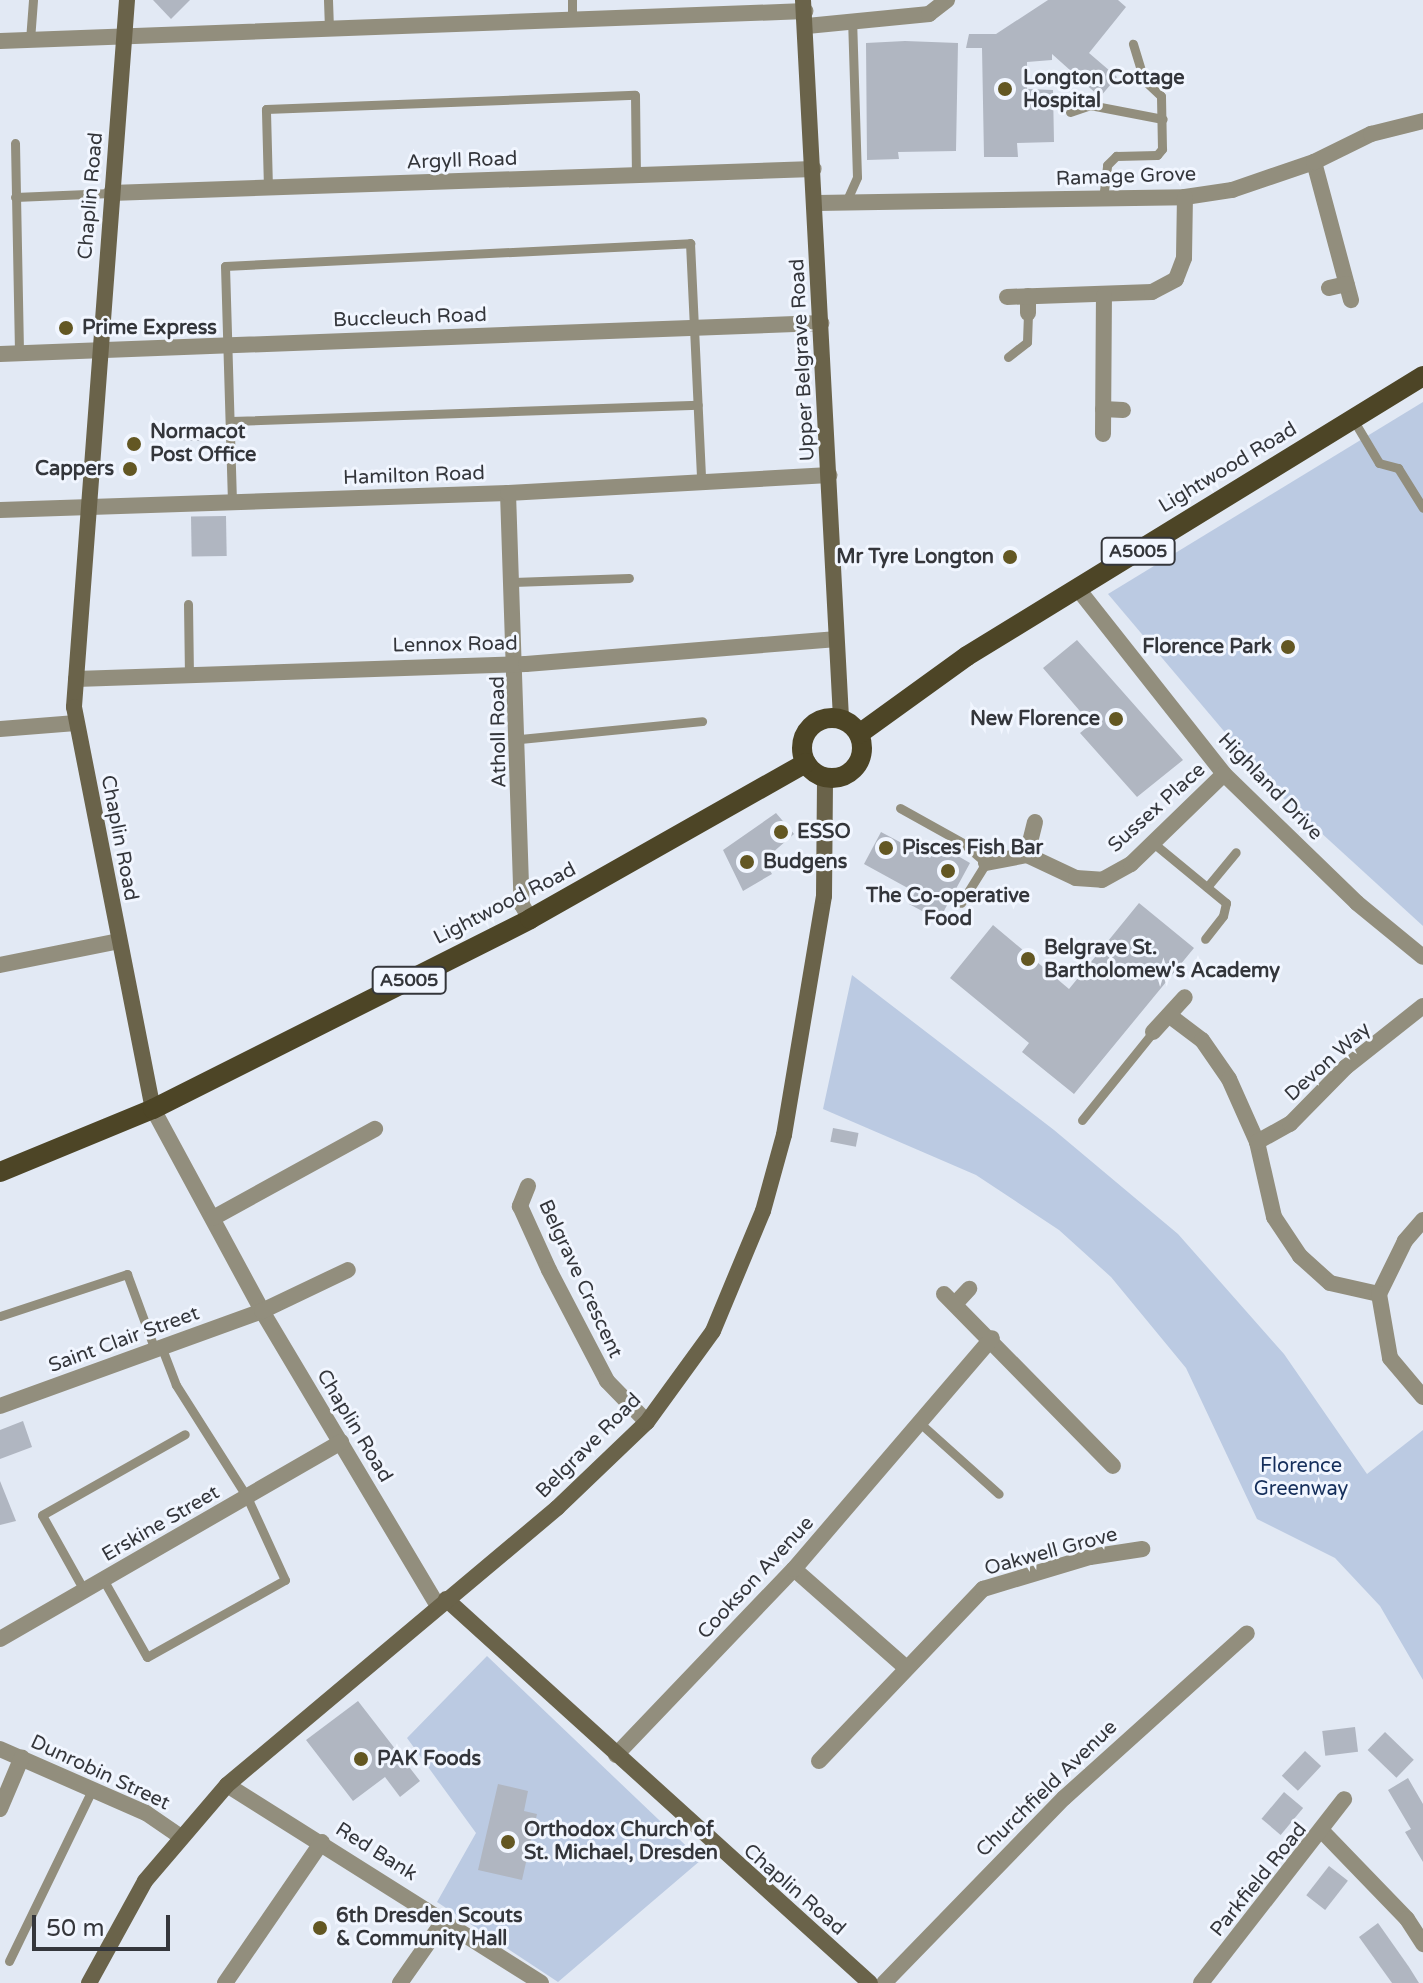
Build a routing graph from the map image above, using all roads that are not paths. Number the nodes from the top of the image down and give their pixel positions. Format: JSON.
{"nodes":[{"id":1,"x":33,"y":0,"type":"edge"},
{"id":2,"x":127,"y":0,"type":"edge"},
{"id":3,"x":328,"y":0,"type":"edge"},
{"id":4,"x":947,"y":0,"type":"edge"},
{"id":5,"x":572,"y":8,"type":"edge"},
{"id":6,"x":805,"y":12,"type":"edge"},
{"id":7,"x":852,"y":22,"type":"junction"},
{"id":8,"x":329,"y":28,"type":"junction"},
{"id":9,"x":124,"y":36,"type":"junction"},
{"id":10,"x":30,"y":40,"type":"junction"},
{"id":11,"x":0,"y":41,"type":"edge"},
{"id":12,"x":1133,"y":44,"type":"dead end"},
{"id":13,"x":1070,"y":112,"type":"dead end"},
{"id":14,"x":1163,"y":119,"type":"junction"},
{"id":15,"x":1423,"y":121,"type":"edge"},
{"id":16,"x":15,"y":143,"type":"dead end"},
{"id":17,"x":1314,"y":162,"type":"junction"},
{"id":18,"x":814,"y":169,"type":"junction"},
{"id":19,"x":636,"y":175,"type":"junction"},
{"id":20,"x":268,"y":188,"type":"junction"},
{"id":21,"x":111,"y":193,"type":"junction"},
{"id":22,"x":15,"y":197,"type":"junction"},
{"id":23,"x":1185,"y":197,"type":"junction"},
{"id":24,"x":1103,"y":199,"type":"junction"},
{"id":25,"x":846,"y":202,"type":"junction"},
{"id":26,"x":817,"y":203,"type":"junction"},
{"id":27,"x":1329,"y":288,"type":"dead end"},
{"id":28,"x":1028,"y":296,"type":"junction"},
{"id":29,"x":1104,"y":296,"type":"junction"},
{"id":30,"x":1007,"y":297,"type":"dead end"},
{"id":31,"x":1028,"y":313,"type":"joint"},
{"id":32,"x":821,"y":323,"type":"junction"},
{"id":33,"x":695,"y":328,"type":"junction"},
{"id":34,"x":228,"y":345,"type":"junction"},
{"id":35,"x":98,"y":349,"type":"junction"},
{"id":36,"x":19,"y":353,"type":"junction"},
{"id":37,"x":0,"y":354,"type":"edge"},
{"id":38,"x":1008,"y":357,"type":"dead end"},
{"id":39,"x":1423,"y":376,"type":"edge"},
{"id":40,"x":698,"y":405,"type":"junction"},
{"id":41,"x":1103,"y":409,"type":"junction"},
{"id":42,"x":1123,"y":410,"type":"dead end"},
{"id":43,"x":231,"y":421,"type":"junction"},
{"id":44,"x":1354,"y":421,"type":"junction"},
{"id":45,"x":1103,"y":434,"type":"dead end"},
{"id":46,"x":829,"y":475,"type":"junction"},
{"id":47,"x":701,"y":478,"type":"junction"},
{"id":48,"x":508,"y":493,"type":"junction"},
{"id":49,"x":232,"y":502,"type":"junction"},
{"id":50,"x":88,"y":508,"type":"junction"},
{"id":51,"x":1423,"y":508,"type":"edge"},
{"id":52,"x":0,"y":510,"type":"edge"},
{"id":53,"x":629,"y":578,"type":"dead end"},
{"id":54,"x":513,"y":582,"type":"junction"},
{"id":55,"x":1078,"y":589,"type":"junction"},
{"id":56,"x":188,"y":604,"type":"dead end"},
{"id":57,"x":834,"y":639,"type":"junction"},
{"id":58,"x":517,"y":663,"type":"junction"},
{"id":59,"x":189,"y":672,"type":"junction"},
{"id":60,"x":76,"y":679,"type":"junction"},
{"id":61,"x":841,"y":719,"type":"junction"},
{"id":62,"x":702,"y":721,"type":"dead end"},
{"id":63,"x":76,"y":723,"type":"junction"},
{"id":64,"x":0,"y":729,"type":"edge"},
{"id":65,"x":859,"y":734,"type":"junction"},
{"id":66,"x":520,"y":739,"type":"junction"},
{"id":67,"x":806,"y":763,"type":"junction"},
{"id":68,"x":1224,"y":774,"type":"junction"},
{"id":69,"x":825,"y":778,"type":"junction"},
{"id":70,"x":900,"y":808,"type":"dead end"},
{"id":71,"x":1035,"y":822,"type":"dead end"},
{"id":72,"x":1152,"y":842,"type":"junction"},
{"id":73,"x":1236,"y":852,"type":"dead end"},
{"id":74,"x":1027,"y":855,"type":"junction"},
{"id":75,"x":986,"y":863,"type":"junction"},
{"id":76,"x":1207,"y":887,"type":"junction"},
{"id":77,"x":961,"y":903,"type":"dead end"},
{"id":78,"x":530,"y":919,"type":"junction"},
{"id":79,"x":1205,"y":939,"type":"dead end"},
{"id":80,"x":119,"y":941,"type":"junction"},
{"id":81,"x":1423,"y":957,"type":"edge"},
{"id":82,"x":0,"y":965,"type":"edge"},
{"id":83,"x":1185,"y":997,"type":"dead end"},
{"id":84,"x":1423,"y":1006,"type":"edge"},
{"id":85,"x":1170,"y":1016,"type":"junction"},
{"id":86,"x":1153,"y":1032,"type":"joint"},
{"id":87,"x":153,"y":1109,"type":"junction"},
{"id":88,"x":1082,"y":1120,"type":"dead end"},
{"id":89,"x":375,"y":1129,"type":"dead end"},
{"id":90,"x":1257,"y":1142,"type":"junction"},
{"id":91,"x":0,"y":1172,"type":"edge"},
{"id":92,"x":528,"y":1186,"type":"dead end"},
{"id":93,"x":213,"y":1218,"type":"junction"},
{"id":94,"x":1423,"y":1220,"type":"edge"},
{"id":95,"x":348,"y":1270,"type":"dead end"},
{"id":96,"x":969,"y":1289,"type":"dead end"},
{"id":97,"x":1379,"y":1294,"type":"junction"},
{"id":98,"x":262,"y":1311,"type":"junction"},
{"id":99,"x":0,"y":1316,"type":"edge"},
{"id":100,"x":992,"y":1338,"type":"junction"},
{"id":101,"x":158,"y":1350,"type":"junction"},
{"id":102,"x":1423,"y":1397,"type":"edge"},
{"id":103,"x":0,"y":1406,"type":"edge"},
{"id":104,"x":647,"y":1422,"type":"junction"},
{"id":105,"x":922,"y":1425,"type":"junction"},
{"id":106,"x":185,"y":1434,"type":"dead end"},
{"id":107,"x":341,"y":1442,"type":"junction"},
{"id":108,"x":1113,"y":1466,"type":"dead end"},
{"id":109,"x":999,"y":1494,"type":"dead end"},
{"id":110,"x":247,"y":1497,"type":"junction"},
{"id":111,"x":1142,"y":1549,"type":"dead end"},
{"id":112,"x":794,"y":1569,"type":"junction"},
{"id":113,"x":104,"y":1581,"type":"junction"},
{"id":114,"x":85,"y":1592,"type":"junction"},
{"id":115,"x":442,"y":1602,"type":"junction"},
{"id":116,"x":1247,"y":1633,"type":"dead end"},
{"id":117,"x":0,"y":1639,"type":"edge"},
{"id":118,"x":905,"y":1667,"type":"junction"},
{"id":119,"x":0,"y":1749,"type":"edge"},
{"id":120,"x":616,"y":1755,"type":"junction"},
{"id":121,"x":22,"y":1757,"type":"junction"},
{"id":122,"x":819,"y":1761,"type":"dead end"},
{"id":123,"x":227,"y":1785,"type":"junction"},
{"id":124,"x":93,"y":1788,"type":"junction"},
{"id":125,"x":1344,"y":1799,"type":"dead end"},
{"id":126,"x":0,"y":1809,"type":"edge"},
{"id":127,"x":1323,"y":1832,"type":"junction"},
{"id":128,"x":181,"y":1837,"type":"junction"},
{"id":129,"x":322,"y":1842,"type":"junction"},
{"id":130,"x":445,"y":1919,"type":"junction"},
{"id":131,"x":1423,"y":1944,"type":"edge"},
{"id":132,"x":9,"y":1961,"type":"dead end"},
{"id":133,"x":89,"y":1983,"type":"edge"},
{"id":134,"x":225,"y":1983,"type":"edge"},
{"id":135,"x":400,"y":1983,"type":"edge"},
{"id":136,"x":541,"y":1983,"type":"edge"},
{"id":137,"x":870,"y":1983,"type":"edge"},
{"id":138,"x":884,"y":1983,"type":"edge"},
{"id":139,"x":1201,"y":1983,"type":"edge"}],
"edges":[{"from":1,"to":10,"type":"lane"},
{"from":2,"to":9,"type":"street","name":"Chaplin Road"},
{"from":3,"to":8,"type":"lane"},
{"from":4,"to":7,"type":"street"},
{"from":5,"to":6,"type":"street"},
{"from":5,"to":8,"type":"street"},
{"from":6,"to":7,"type":"street"},
{"from":6,"to":18,"type":"street","name":"Upper Belgrave Road"},
{"from":7,"to":25,"type":"lane"},
{"from":8,"to":9,"type":"street"},
{"from":9,"to":10,"type":"street"},
{"from":9,"to":21,"type":"street","name":"Chaplin Road"},
{"from":10,"to":11,"type":"street"},
{"from":12,"to":14,"type":"lane"},
{"from":13,"to":14,"type":"lane"},
{"from":14,"to":24,"type":"lane"},
{"from":15,"to":17,"type":"street","name":"Ramage Grove"},
{"from":16,"to":22,"type":"lane"},
{"from":17,"to":23,"type":"street","name":"Ramage Grove"},
{"from":17,"to":27,"type":"street"},
{"from":18,"to":19,"type":"street","name":"Argyll Road"},
{"from":18,"to":26,"type":"street","name":"Upper Belgrave Road"},
{"from":19,"to":20,"type":"street","name":"Argyll Road"},
{"from":19,"to":20,"type":"lane"},
{"from":20,"to":21,"type":"street","name":"Argyll Road"},
{"from":21,"to":22,"type":"lane"},
{"from":21,"to":35,"type":"street","name":"Chaplin Road"},
{"from":22,"to":36,"type":"lane"},
{"from":23,"to":24,"type":"street","name":"Ramage Grove"},
{"from":23,"to":29,"type":"street"},
{"from":24,"to":25,"type":"street","name":"Ramage Grove"},
{"from":25,"to":26,"type":"street","name":"Ramage Grove"},
{"from":26,"to":32,"type":"street","name":"Upper Belgrave Road"},
{"from":28,"to":29,"type":"street"},
{"from":28,"to":30,"type":"street"},
{"from":28,"to":31,"type":"street"},
{"from":29,"to":41,"type":"street"},
{"from":31,"to":38,"type":"lane"},
{"from":32,"to":33,"type":"street","name":"Buccleuch Road"},
{"from":32,"to":46,"type":"street","name":"Upper Belgrave Road"},
{"from":33,"to":34,"type":"street","name":"Buccleuch Road"},
{"from":33,"to":34,"type":"lane"},
{"from":33,"to":40,"type":"lane"},
{"from":34,"to":35,"type":"street","name":"Buccleuch Road"},
{"from":34,"to":43,"type":"lane"},
{"from":35,"to":36,"type":"street","name":"Buccleuch Road"},
{"from":35,"to":50,"type":"street","name":"Chaplin Road"},
{"from":36,"to":37,"type":"street","name":"Buccleuch Road"},
{"from":39,"to":44,"type":"main road","name":"Lightwood Road","number":"A5005"},
{"from":40,"to":43,"type":"lane"},
{"from":40,"to":47,"type":"lane"},
{"from":41,"to":42,"type":"street"},
{"from":41,"to":45,"type":"street"},
{"from":43,"to":49,"type":"lane"},
{"from":44,"to":51,"type":"lane"},
{"from":44,"to":55,"type":"main road","name":"Lightwood Road","number":"A5005"},
{"from":46,"to":47,"type":"street","name":"Hamilton Road"},
{"from":46,"to":57,"type":"street","name":"Upper Belgrave Road"},
{"from":47,"to":48,"type":"street","name":"Hamilton Road"},
{"from":48,"to":49,"type":"street","name":"Hamilton Road"},
{"from":48,"to":54,"type":"street","name":"Atholl Road"},
{"from":49,"to":50,"type":"street","name":"Hamilton Road"},
{"from":50,"to":52,"type":"street","name":"Hamilton Road"},
{"from":50,"to":60,"type":"street","name":"Chaplin Road"},
{"from":53,"to":54,"type":"lane"},
{"from":54,"to":58,"type":"street","name":"Atholl Road"},
{"from":55,"to":65,"type":"main road","name":"Lightwood Road","number":"A5005"},
{"from":55,"to":68,"type":"street","name":"Highland Drive"},
{"from":56,"to":59,"type":"lane"},
{"from":57,"to":58,"type":"street","name":"Lennox Road"},
{"from":57,"to":61,"type":"street","name":"Upper Belgrave Road"},
{"from":58,"to":59,"type":"street","name":"Lennox Road"},
{"from":58,"to":66,"type":"street","name":"Atholl Road"},
{"from":59,"to":60,"type":"street","name":"Lennox Road"},
{"from":60,"to":63,"type":"street","name":"Chaplin Road"},
{"from":61,"to":65,"type":"main road"},
{"from":61,"to":67,"type":"main road"},
{"from":62,"to":66,"type":"lane"},
{"from":63,"to":64,"type":"street"},
{"from":63,"to":80,"type":"street","name":"Chaplin Road"},
{"from":65,"to":69,"type":"main road"},
{"from":66,"to":78,"type":"street","name":"Atholl Road"},
{"from":67,"to":69,"type":"main road"},
{"from":67,"to":78,"type":"main road","name":"Lightwood Road","number":"A5005"},
{"from":68,"to":72,"type":"street","name":"Sussex Place"},
{"from":68,"to":81,"type":"street","name":"Highland Drive"},
{"from":69,"to":104,"type":"street","name":"Belgrave Road"},
{"from":70,"to":75,"type":"lane"},
{"from":71,"to":74,"type":"street"},
{"from":72,"to":74,"type":"street","name":"Sussex Place"},
{"from":72,"to":76,"type":"lane"},
{"from":73,"to":76,"type":"lane"},
{"from":74,"to":75,"type":"street"},
{"from":75,"to":77,"type":"lane"},
{"from":76,"to":79,"type":"lane"},
{"from":78,"to":87,"type":"main road","name":"Lightwood Road","number":"A5005"},
{"from":80,"to":82,"type":"street"},
{"from":80,"to":87,"type":"street","name":"Chaplin Road"},
{"from":83,"to":85,"type":"street"},
{"from":84,"to":90,"type":"street","name":"Devon Way"},
{"from":85,"to":86,"type":"street"},
{"from":85,"to":90,"type":"street"},
{"from":86,"to":88,"type":"lane"},
{"from":87,"to":91,"type":"main road","name":"Lightwood Road","number":"A5005"},
{"from":87,"to":93,"type":"street","name":"Chaplin Road"},
{"from":89,"to":93,"type":"street"},
{"from":90,"to":97,"type":"street"},
{"from":92,"to":104,"type":"street","name":"Belgrave Crescent"},
{"from":93,"to":98,"type":"street","name":"Chaplin Road"},
{"from":94,"to":97,"type":"street"},
{"from":95,"to":98,"type":"street","name":"Saint Clair Street"},
{"from":96,"to":100,"type":"street"},
{"from":97,"to":102,"type":"street"},
{"from":98,"to":101,"type":"street","name":"Saint Clair Street"},
{"from":98,"to":107,"type":"street","name":"Chaplin Road"},
{"from":99,"to":101,"type":"lane"},
{"from":100,"to":105,"type":"street","name":"Cookson Avenue"},
{"from":100,"to":108,"type":"street"},
{"from":101,"to":103,"type":"street","name":"Saint Clair Street"},
{"from":101,"to":110,"type":"lane"},
{"from":104,"to":115,"type":"street","name":"Belgrave Road"},
{"from":105,"to":109,"type":"lane"},
{"from":105,"to":112,"type":"street","name":"Cookson Avenue"},
{"from":106,"to":114,"type":"lane"},
{"from":107,"to":110,"type":"street","name":"Erskine Street"},
{"from":107,"to":115,"type":"street","name":"Chaplin Road"},
{"from":110,"to":113,"type":"street","name":"Erskine Street"},
{"from":110,"to":113,"type":"lane"},
{"from":111,"to":118,"type":"street","name":"Oakwell Grove"},
{"from":112,"to":118,"type":"street"},
{"from":112,"to":120,"type":"street","name":"Cookson Avenue"},
{"from":113,"to":114,"type":"street","name":"Erskine Street"},
{"from":114,"to":117,"type":"street","name":"Erskine Street"},
{"from":115,"to":120,"type":"street","name":"Chaplin Road"},
{"from":115,"to":123,"type":"street","name":"Belgrave Road"},
{"from":116,"to":138,"type":"street","name":"Churchfield Avenue"},
{"from":118,"to":122,"type":"street","name":"Oakwell Grove"},
{"from":119,"to":121,"type":"street","name":"Dunrobin Street"},
{"from":120,"to":137,"type":"street","name":"Chaplin Road"},
{"from":121,"to":124,"type":"street","name":"Dunrobin Street"},
{"from":121,"to":126,"type":"street"},
{"from":123,"to":128,"type":"street","name":"Belgrave Road"},
{"from":123,"to":129,"type":"street","name":"Red Bank"},
{"from":124,"to":128,"type":"street","name":"Dunrobin Street"},
{"from":124,"to":132,"type":"lane"},
{"from":125,"to":127,"type":"street","name":"Parkfield Road"},
{"from":127,"to":131,"type":"street"},
{"from":127,"to":139,"type":"street","name":"Parkfield Road"},
{"from":128,"to":133,"type":"street","name":"Belgrave Road"},
{"from":129,"to":130,"type":"street","name":"Red Bank"},
{"from":129,"to":134,"type":"street"},
{"from":130,"to":135,"type":"street"},
{"from":130,"to":136,"type":"street","name":"Red Bank"}]}
